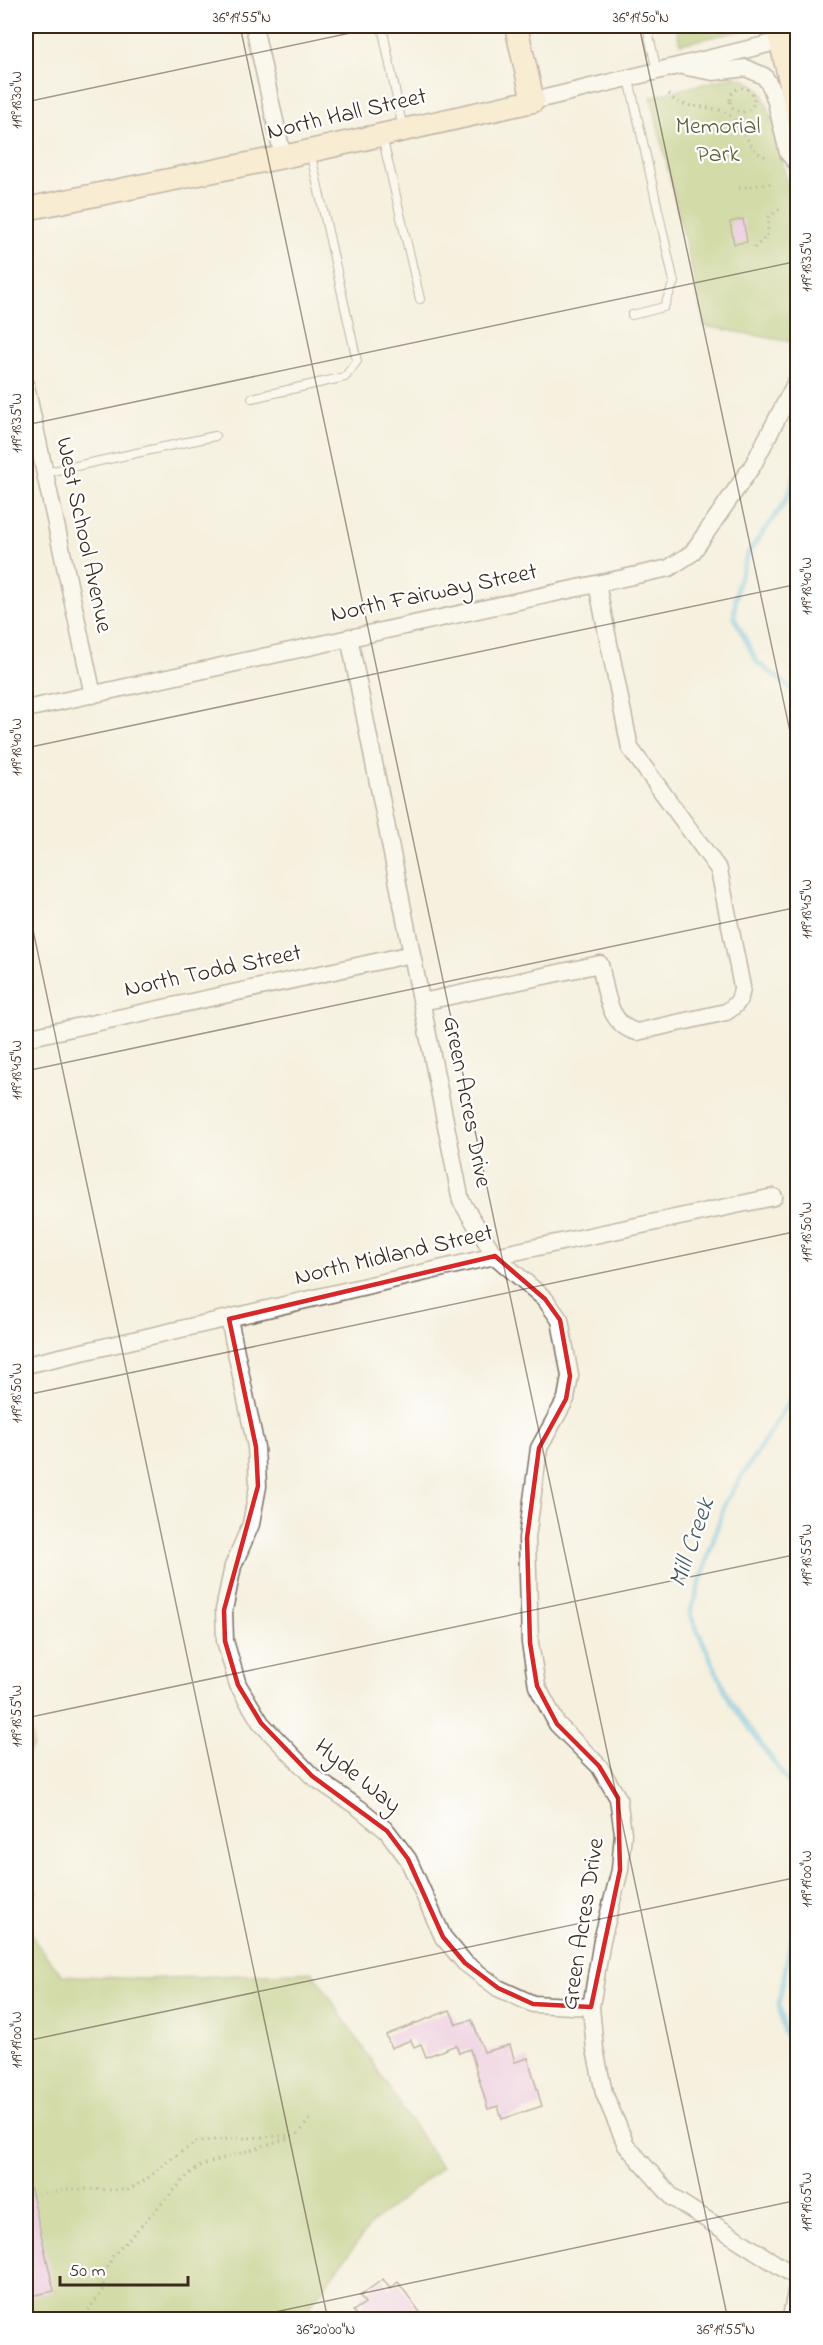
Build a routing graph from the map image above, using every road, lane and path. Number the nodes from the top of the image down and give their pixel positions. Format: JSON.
{"nodes":[{"id":1,"x":254,"y":26,"type":"edge"},
{"id":2,"x":382,"y":26,"type":"edge"},
{"id":3,"x":516,"y":26,"type":"edge"},
{"id":4,"x":647,"y":26,"type":"edge"},
{"id":5,"x":779,"y":33,"type":"edge"},
{"id":6,"x":679,"y":66,"type":"junction"},
{"id":7,"x":658,"y":72,"type":"junction"},
{"id":8,"x":629,"y":79,"type":"junction"},
{"id":9,"x":794,"y":86,"type":"edge"},
{"id":10,"x":669,"y":94,"type":"dead end"},
{"id":11,"x":533,"y":101,"type":"junction"},
{"id":12,"x":735,"y":110,"type":"junction"},
{"id":13,"x":798,"y":115,"type":"edge"},
{"id":14,"x":731,"y":116,"type":"junction"},
{"id":15,"x":393,"y":132,"type":"junction"},
{"id":16,"x":310,"y":151,"type":"junction"},
{"id":17,"x":283,"y":157,"type":"junction"},
{"id":18,"x":769,"y":158,"type":"dead end"},
{"id":19,"x":798,"y":165,"type":"edge"},
{"id":20,"x":773,"y":183,"type":"dead end"},
{"id":21,"x":739,"y":188,"type":"dead end"},
{"id":22,"x":780,"y":208,"type":"dead end"},
{"id":23,"x":26,"y":209,"type":"edge"},
{"id":24,"x":754,"y":248,"type":"dead end"},
{"id":25,"x":420,"y":299,"type":"dead end"},
{"id":26,"x":632,"y":315,"type":"dead end"},
{"id":27,"x":798,"y":378,"type":"edge"},
{"id":28,"x":26,"y":386,"type":"edge"},
{"id":29,"x":798,"y":396,"type":"edge"},
{"id":30,"x":252,"y":398,"type":"dead end"},
{"id":31,"x":778,"y":416,"type":"junction"},
{"id":32,"x":215,"y":436,"type":"dead end"},
{"id":33,"x":32,"y":450,"type":"edge"},
{"id":34,"x":44,"y":473,"type":"junction"},
{"id":35,"x":597,"y":584,"type":"junction"},
{"id":36,"x":349,"y":637,"type":"junction"},
{"id":37,"x":93,"y":695,"type":"junction"},
{"id":38,"x":26,"y":709,"type":"edge"},
{"id":39,"x":411,"y":954,"type":"junction"},
{"id":40,"x":422,"y":1002,"type":"junction"},
{"id":41,"x":26,"y":1038,"type":"edge"},
{"id":42,"x":774,"y":1197,"type":"dead end"},
{"id":43,"x":495,"y":1256,"type":"junction"},
{"id":44,"x":229,"y":1319,"type":"junction"},
{"id":45,"x":26,"y":1365,"type":"edge"},
{"id":46,"x":591,"y":2007,"type":"junction"},
{"id":47,"x":312,"y":2116,"type":"dead end"},
{"id":48,"x":295,"y":2135,"type":"junction"},
{"id":49,"x":26,"y":2196,"type":"edge"},
{"id":50,"x":798,"y":2280,"type":"edge"},
{"id":51,"x":81,"y":2319,"type":"edge"},
{"id":52,"x":793,"y":2319,"type":"edge"}],
"edges":[{"from":1,"to":17,"type":"street"},
{"from":2,"to":15,"type":"lane"},
{"from":3,"to":11,"type":"street"},
{"from":4,"to":7,"type":"lane"},
{"from":5,"to":6,"type":"street","name":"North Hall Street"},
{"from":5,"to":9,"type":"street"},
{"from":6,"to":7,"type":"street","name":"North Hall Street"},
{"from":6,"to":19,"type":"street","name":"North Hall Street"},
{"from":7,"to":8,"type":"street","name":"North Hall Street"},
{"from":8,"to":11,"type":"street","name":"North Hall Street"},
{"from":8,"to":26,"type":"lane"},
{"from":9,"to":13,"type":"street"},
{"from":10,"to":14,"type":"path"},
{"from":11,"to":15,"type":"street","name":"North Hall Street"},
{"from":12,"to":12,"type":"path"},
{"from":12,"to":14,"type":"path"},
{"from":14,"to":18,"type":"path"},
{"from":15,"to":16,"type":"street","name":"North Hall Street"},
{"from":15,"to":25,"type":"lane"},
{"from":16,"to":17,"type":"street","name":"North Hall Street"},
{"from":16,"to":30,"type":"lane"},
{"from":17,"to":23,"type":"street","name":"North Hall Street"},
{"from":20,"to":21,"type":"path"},
{"from":22,"to":24,"type":"path"},
{"from":27,"to":31,"type":"street","name":"North Fairway Street"},
{"from":28,"to":33,"type":"street","name":"West School Avenue"},
{"from":29,"to":31,"type":"street","name":"North Fairway Street"},
{"from":31,"to":35,"type":"street","name":"North Fairway Street"},
{"from":32,"to":34,"type":"lane"},
{"from":33,"to":34,"type":"street","name":"West School Avenue"},
{"from":34,"to":37,"type":"street","name":"West School Avenue"},
{"from":35,"to":36,"type":"street","name":"North Fairway Street"},
{"from":35,"to":40,"type":"street"},
{"from":36,"to":37,"type":"street","name":"North Fairway Street"},
{"from":36,"to":39,"type":"street","name":"Green Acres Drive"},
{"from":37,"to":38,"type":"street","name":"North Fairway Street"},
{"from":39,"to":40,"type":"street","name":"Green Acres Drive"},
{"from":39,"to":41,"type":"street","name":"North Todd Street"},
{"from":40,"to":43,"type":"street","name":"Green Acres Drive"},
{"from":42,"to":43,"type":"street","name":"North Midland Street"},
{"from":43,"to":44,"type":"street","name":"North Midland Street"},
{"from":43,"to":46,"type":"street","name":"Green Acres Drive"},
{"from":44,"to":45,"type":"street","name":"North Midland Street"},
{"from":44,"to":46,"type":"street","name":"Hyde Way"},
{"from":46,"to":50,"type":"street","name":"Green Acres Drive"},
{"from":47,"to":48,"type":"path"},
{"from":48,"to":49,"type":"path"},
{"from":48,"to":51,"type":"path"},
{"from":50,"to":52,"type":"street"}]}
